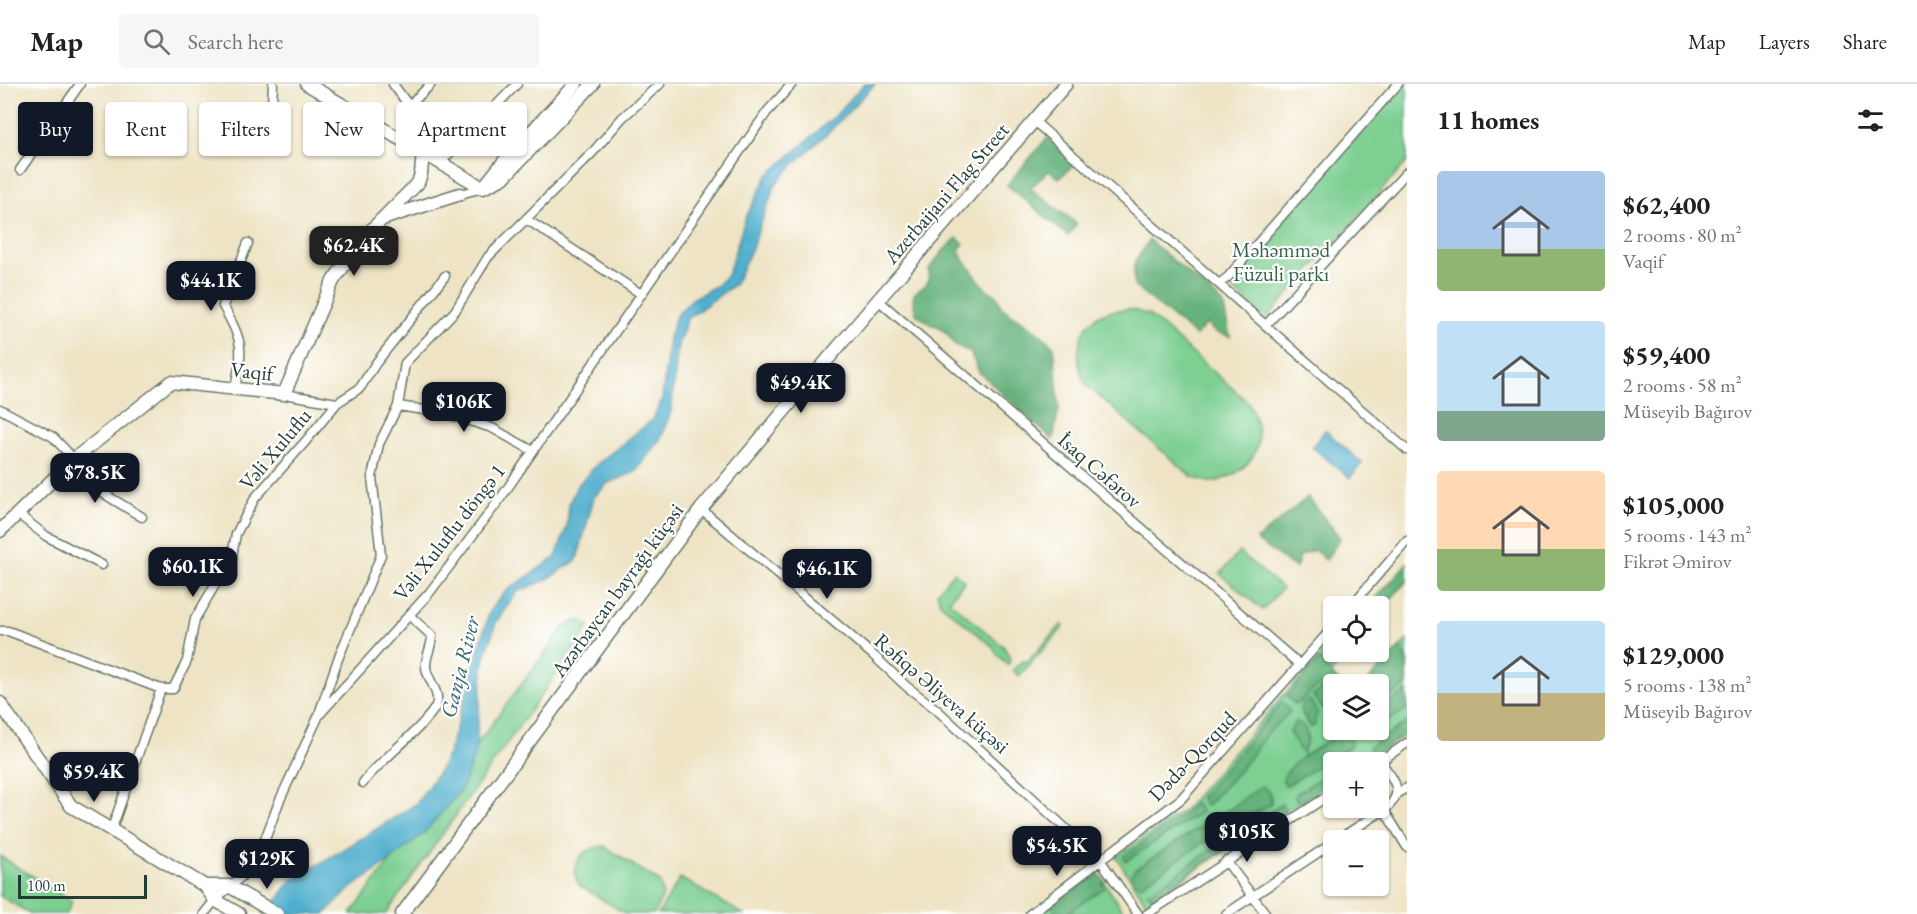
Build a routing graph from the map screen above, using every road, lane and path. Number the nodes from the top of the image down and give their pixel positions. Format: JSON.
{"nodes":[{"id":1,"x":80,"y":84,"type":"edge"},
{"id":2,"x":273,"y":84,"type":"edge"},
{"id":3,"x":307,"y":84,"type":"edge"},
{"id":4,"x":393,"y":84,"type":"edge"},
{"id":5,"x":430,"y":84,"type":"edge"},
{"id":6,"x":518,"y":84,"type":"edge"},
{"id":7,"x":576,"y":84,"type":"edge"},
{"id":8,"x":593,"y":84,"type":"edge"},
{"id":9,"x":660,"y":84,"type":"edge"},
{"id":10,"x":792,"y":84,"type":"edge"},
{"id":11,"x":1066,"y":84,"type":"edge"},
{"id":12,"x":1398,"y":84,"type":"edge"},
{"id":13,"x":272,"y":102,"type":"edge"},
{"id":14,"x":406,"y":102,"type":"edge"},
{"id":15,"x":413,"y":102,"type":"edge"},
{"id":16,"x":1034,"y":121,"type":"junction"},
{"id":17,"x":396,"y":136,"type":"edge"},
{"id":18,"x":423,"y":156,"type":"edge"},
{"id":19,"x":430,"y":156,"type":"edge"},
{"id":20,"x":441,"y":162,"type":"junction"},
{"id":21,"x":20,"y":170,"type":"dead end"},
{"id":22,"x":1407,"y":172,"type":"edge"},
{"id":23,"x":483,"y":188,"type":"junction"},
{"id":24,"x":460,"y":194,"type":"joint"},
{"id":25,"x":382,"y":219,"type":"junction"},
{"id":26,"x":526,"y":219,"type":"junction"},
{"id":27,"x":248,"y":243,"type":"dead end"},
{"id":28,"x":445,"y":276,"type":"dead end"},
{"id":29,"x":1219,"y":284,"type":"junction"},
{"id":30,"x":641,"y":294,"type":"junction"},
{"id":31,"x":878,"y":300,"type":"junction"},
{"id":32,"x":1266,"y":325,"type":"junction"},
{"id":33,"x":235,"y":389,"type":"junction"},
{"id":34,"x":284,"y":394,"type":"junction"},
{"id":35,"x":337,"y":402,"type":"junction"},
{"id":36,"x":398,"y":406,"type":"junction"},
{"id":37,"x":0,"y":409,"type":"edge"},
{"id":38,"x":1407,"y":450,"type":"edge"},
{"id":39,"x":533,"y":451,"type":"junction"},
{"id":40,"x":71,"y":462,"type":"junction"},
{"id":41,"x":701,"y":509,"type":"junction"},
{"id":42,"x":18,"y":514,"type":"junction"},
{"id":43,"x":142,"y":517,"type":"dead end"},
{"id":44,"x":0,"y":531,"type":"edge"},
{"id":45,"x":1407,"y":541,"type":"edge"},
{"id":46,"x":102,"y":565,"type":"dead end"},
{"id":47,"x":1360,"y":596,"type":"edge"},
{"id":48,"x":409,"y":615,"type":"junction"},
{"id":49,"x":0,"y":631,"type":"edge"},
{"id":50,"x":1323,"y":639,"type":"edge"},
{"id":51,"x":1300,"y":665,"type":"junction"},
{"id":52,"x":161,"y":689,"type":"junction"},
{"id":53,"x":0,"y":703,"type":"edge"},
{"id":54,"x":319,"y":715,"type":"junction"},
{"id":55,"x":1407,"y":743,"type":"edge"},
{"id":56,"x":1389,"y":756,"type":"edge"},
{"id":57,"x":1389,"y":776,"type":"edge"},
{"id":58,"x":363,"y":783,"type":"dead end"},
{"id":59,"x":1407,"y":788,"type":"edge"},
{"id":60,"x":1397,"y":793,"type":"junction"},
{"id":61,"x":1323,"y":799,"type":"edge"},
{"id":62,"x":1389,"y":806,"type":"edge"},
{"id":63,"x":1371,"y":818,"type":"edge"},
{"id":64,"x":1389,"y":818,"type":"edge"},
{"id":65,"x":1352,"y":830,"type":"edge"},
{"id":66,"x":111,"y":831,"type":"junction"},
{"id":67,"x":1407,"y":847,"type":"edge"},
{"id":68,"x":1323,"y":849,"type":"edge"},
{"id":69,"x":1101,"y":861,"type":"junction"},
{"id":70,"x":1226,"y":861,"type":"junction"},
{"id":71,"x":205,"y":886,"type":"junction"},
{"id":72,"x":229,"y":886,"type":"junction"},
{"id":73,"x":1252,"y":896,"type":"junction"},
{"id":74,"x":215,"y":900,"type":"junction"},
{"id":75,"x":235,"y":911,"type":"edge"},
{"id":76,"x":204,"y":914,"type":"edge"},
{"id":77,"x":278,"y":914,"type":"edge"},
{"id":78,"x":402,"y":914,"type":"edge"},
{"id":79,"x":1030,"y":914,"type":"edge"},
{"id":80,"x":1138,"y":914,"type":"edge"},
{"id":81,"x":1147,"y":914,"type":"edge"},
{"id":82,"x":1226,"y":914,"type":"edge"},
{"id":83,"x":1266,"y":914,"type":"edge"}],
"edges":[{"from":1,"to":21,"type":"street"},
{"from":2,"to":13,"type":"street"},
{"from":3,"to":17,"type":"street"},
{"from":4,"to":14,"type":"street"},
{"from":5,"to":15,"type":"street"},
{"from":6,"to":20,"type":"street"},
{"from":7,"to":23,"type":"street"},
{"from":8,"to":23,"type":"street"},
{"from":9,"to":26,"type":"street"},
{"from":10,"to":30,"type":"street","name":"Vəli Xuluflu döngə 1"},
{"from":11,"to":16,"type":"street","name":"Azerbaijani Flag Street"},
{"from":12,"to":29,"type":"street"},
{"from":16,"to":29,"type":"street"},
{"from":16,"to":31,"type":"street","name":"Azerbaijani Flag Street"},
{"from":18,"to":25,"type":"street"},
{"from":19,"to":20,"type":"street"},
{"from":20,"to":23,"type":"street"},
{"from":22,"to":32,"type":"street"},
{"from":23,"to":24,"type":"street","name":"Vaqif"},
{"from":24,"to":25,"type":"street","name":"Vaqif"},
{"from":25,"to":34,"type":"street","name":"Vaqif"},
{"from":26,"to":30,"type":"street"},
{"from":26,"to":36,"type":"street"},
{"from":27,"to":33,"type":"street"},
{"from":28,"to":35,"type":"street"},
{"from":29,"to":32,"type":"street"},
{"from":30,"to":39,"type":"street","name":"Vəli Xuluflu döngə 1"},
{"from":31,"to":41,"type":"street","name":"Azərbaycan bayrağı küçəsi"},
{"from":31,"to":51,"type":"street","name":"İsaq Cəfərov"},
{"from":32,"to":38,"type":"street"},
{"from":33,"to":34,"type":"street","name":"Vaqif"},
{"from":33,"to":40,"type":"street","name":"Vaqif"},
{"from":34,"to":35,"type":"street","name":"Vəli Xuluflu"},
{"from":35,"to":52,"type":"street","name":"Vəli Xuluflu"},
{"from":36,"to":39,"type":"street"},
{"from":36,"to":54,"type":"street"},
{"from":37,"to":40,"type":"street"},
{"from":39,"to":48,"type":"street","name":"Vəli Xuluflu döngə 1"},
{"from":40,"to":42,"type":"street","name":"Vaqif"},
{"from":40,"to":43,"type":"street"},
{"from":41,"to":69,"type":"street","name":"Rəfiqə Əliyeva küçəsi"},
{"from":41,"to":78,"type":"street","name":"Azərbaycan bayrağı küçəsi"},
{"from":42,"to":44,"type":"street","name":"Vaqif"},
{"from":42,"to":46,"type":"street"},
{"from":45,"to":47,"type":"street"},
{"from":48,"to":54,"type":"street","name":"Vəli Xuluflu döngə 1"},
{"from":48,"to":58,"type":"street"},
{"from":49,"to":52,"type":"street"},
{"from":50,"to":51,"type":"street","name":"Dədə-Qorqud"},
{"from":51,"to":69,"type":"street","name":"Dədə-Qorqud"},
{"from":52,"to":66,"type":"street"},
{"from":53,"to":66,"type":"street"},
{"from":54,"to":72,"type":"street","name":"Vəli Xuluflu döngə 1"},
{"from":55,"to":56,"type":"street"},
{"from":57,"to":60,"type":"street"},
{"from":59,"to":60,"type":"street"},
{"from":60,"to":62,"type":"street"},
{"from":61,"to":70,"type":"street"},
{"from":63,"to":65,"type":"street"},
{"from":64,"to":67,"type":"street"},
{"from":66,"to":71,"type":"street"},
{"from":68,"to":73,"type":"street"},
{"from":69,"to":79,"type":"street","name":"Dədə-Qorqud"},
{"from":69,"to":80,"type":"street","name":"Rəfiqə Əliyeva küçəsi"},
{"from":70,"to":73,"type":"street"},
{"from":70,"to":81,"type":"street"},
{"from":71,"to":72,"type":"street"},
{"from":71,"to":74,"type":"street"},
{"from":72,"to":74,"type":"street"},
{"from":72,"to":77,"type":"street"},
{"from":73,"to":82,"type":"street"},
{"from":73,"to":83,"type":"street"},
{"from":74,"to":75,"type":"street"},
{"from":74,"to":76,"type":"street"}]}
